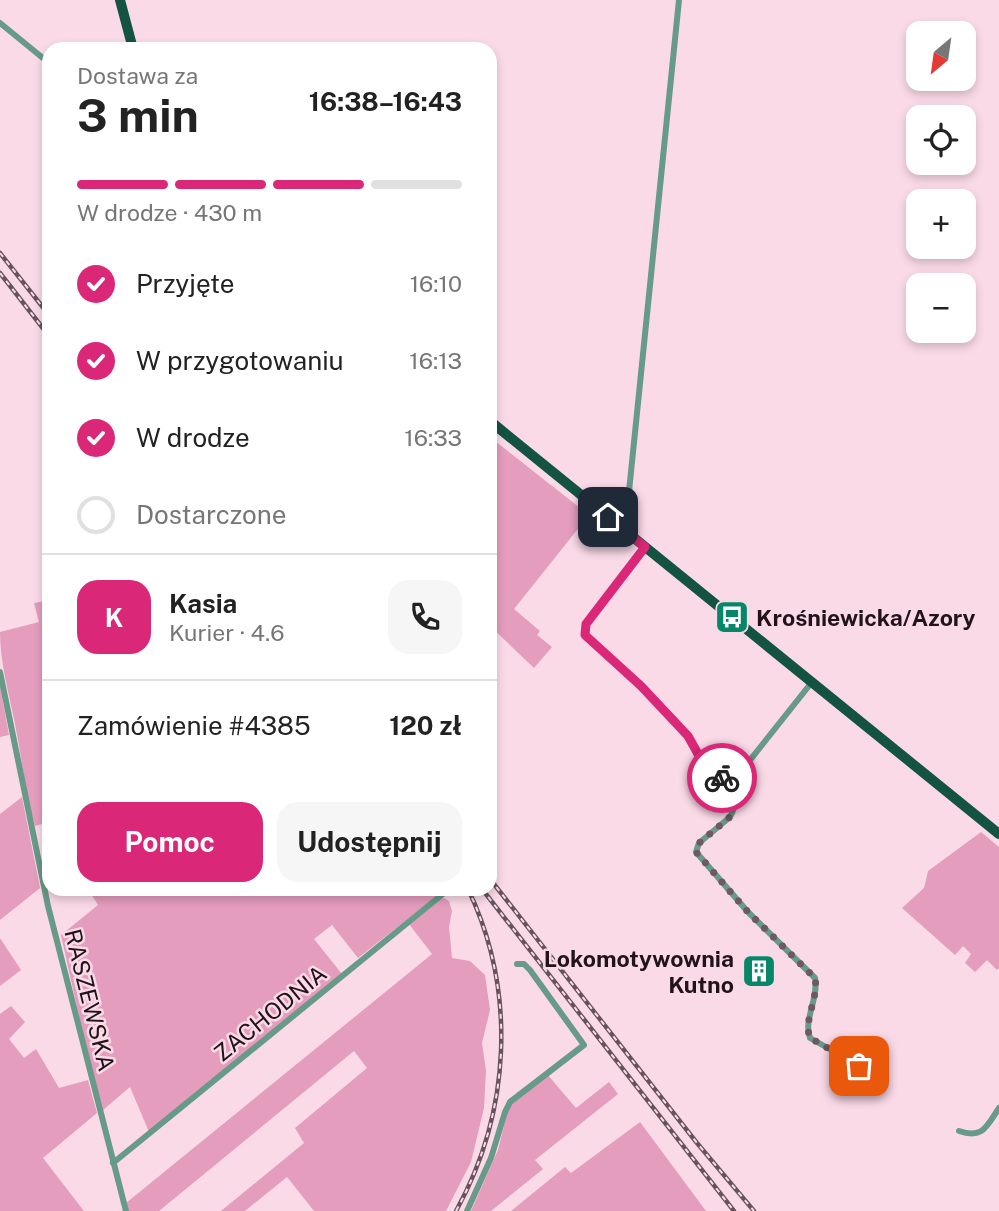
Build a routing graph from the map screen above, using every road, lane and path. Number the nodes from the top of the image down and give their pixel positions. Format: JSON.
{"nodes":[{"id":1,"x":120,"y":0,"type":"edge"},
{"id":2,"x":679,"y":0,"type":"edge"},
{"id":3,"x":0,"y":23,"type":"edge"},
{"id":4,"x":131,"y":42,"type":"edge"},
{"id":5,"x":42,"y":57,"type":"edge"},
{"id":6,"x":497,"y":427,"type":"edge"},
{"id":7,"x":625,"y":531,"type":"junction"},
{"id":8,"x":645,"y":547,"type":"junction"},
{"id":9,"x":0,"y":672,"type":"edge"},
{"id":10,"x":812,"y":682,"type":"junction"},
{"id":11,"x":736,"y":784,"type":"junction"},
{"id":12,"x":999,"y":834,"type":"edge"},
{"id":13,"x":42,"y":877,"type":"edge"},
{"id":14,"x":46,"y":896,"type":"edge"},
{"id":15,"x":440,"y":896,"type":"edge"},
{"id":16,"x":517,"y":964,"type":"dead end"},
{"id":17,"x":881,"y":1078,"type":"dead end"},
{"id":18,"x":999,"y":1108,"type":"edge"},
{"id":19,"x":959,"y":1131,"type":"dead end"},
{"id":20,"x":113,"y":1163,"type":"junction"},
{"id":21,"x":126,"y":1211,"type":"edge"},
{"id":22,"x":467,"y":1211,"type":"edge"}],
"edges":[{"from":1,"to":4,"type":"main road"},
{"from":2,"to":7,"type":"street"},
{"from":3,"to":5,"type":"street"},
{"from":6,"to":7,"type":"main road"},
{"from":7,"to":8,"type":"main road"},
{"from":8,"to":10,"type":"main road"},
{"from":8,"to":11,"type":"street"},
{"from":9,"to":13,"type":"street","name":"RASZEWSKA"},
{"from":10,"to":11,"type":"street"},
{"from":10,"to":12,"type":"main road"},
{"from":11,"to":17,"type":"street"},
{"from":14,"to":20,"type":"street","name":"RASZEWSKA"},
{"from":15,"to":20,"type":"street","name":"ZACHODNIA"},
{"from":16,"to":22,"type":"street"},
{"from":18,"to":19,"type":"street"},
{"from":20,"to":21,"type":"street","name":"RASZEWSKA"}]}
